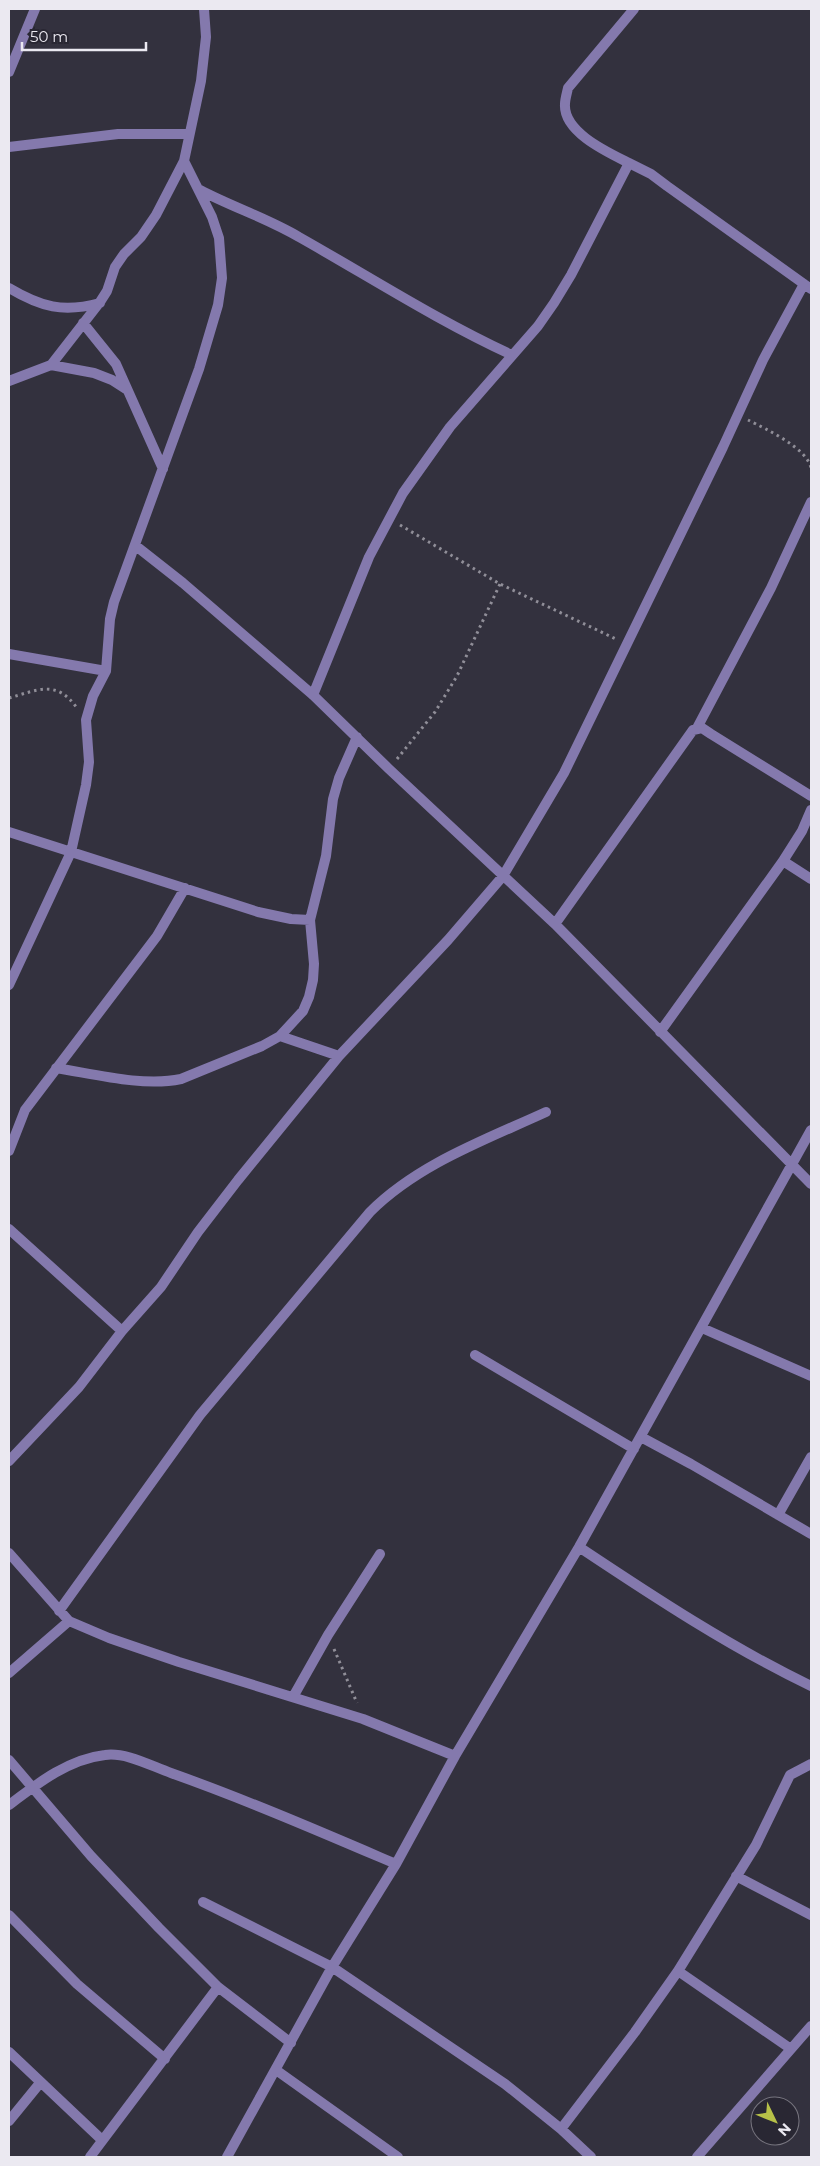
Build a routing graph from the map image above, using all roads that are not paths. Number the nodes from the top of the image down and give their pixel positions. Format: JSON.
{"nodes":[{"id":1,"x":35,"y":9,"type":"edge"},
{"id":2,"x":204,"y":9,"type":"edge"},
{"id":3,"x":634,"y":9,"type":"edge"},
{"id":4,"x":9,"y":72,"type":"edge"},
{"id":5,"x":189,"y":134,"type":"junction"},
{"id":6,"x":9,"y":147,"type":"edge"},
{"id":7,"x":184,"y":161,"type":"junction"},
{"id":8,"x":629,"y":163,"type":"junction"},
{"id":9,"x":200,"y":190,"type":"junction"},
{"id":10,"x":808,"y":286,"type":"edge"},
{"id":11,"x":9,"y":288,"type":"edge"},
{"id":12,"x":100,"y":302,"type":"junction"},
{"id":13,"x":83,"y":322,"type":"junction"},
{"id":14,"x":512,"y":355,"type":"junction"},
{"id":15,"x":51,"y":366,"type":"junction"},
{"id":16,"x":9,"y":381,"type":"edge"},
{"id":17,"x":126,"y":389,"type":"junction"},
{"id":18,"x":163,"y":469,"type":"junction"},
{"id":19,"x":811,"y":502,"type":"edge"},
{"id":20,"x":136,"y":546,"type":"junction"},
{"id":21,"x":9,"y":654,"type":"edge"},
{"id":22,"x":106,"y":670,"type":"junction"},
{"id":23,"x":314,"y":695,"type":"junction"},
{"id":24,"x":697,"y":728,"type":"junction"},
{"id":25,"x":357,"y":737,"type":"junction"},
{"id":26,"x":811,"y":796,"type":"edge"},
{"id":27,"x":811,"y":810,"type":"edge"},
{"id":28,"x":9,"y":832,"type":"edge"},
{"id":29,"x":71,"y":852,"type":"junction"},
{"id":30,"x":783,"y":861,"type":"junction"},
{"id":31,"x":503,"y":876,"type":"junction"},
{"id":32,"x":811,"y":879,"type":"edge"},
{"id":33,"x":185,"y":888,"type":"junction"},
{"id":34,"x":310,"y":920,"type":"junction"},
{"id":35,"x":555,"y":924,"type":"junction"},
{"id":36,"x":9,"y":985,"type":"edge"},
{"id":37,"x":660,"y":1032,"type":"junction"},
{"id":38,"x":280,"y":1036,"type":"junction"},
{"id":39,"x":339,"y":1056,"type":"junction"},
{"id":40,"x":56,"y":1068,"type":"junction"},
{"id":41,"x":546,"y":1112,"type":"dead end"},
{"id":42,"x":9,"y":1119,"type":"edge"},
{"id":43,"x":17,"y":1128,"type":"junction"},
{"id":44,"x":811,"y":1130,"type":"edge"},
{"id":45,"x":9,"y":1151,"type":"edge"},
{"id":46,"x":790,"y":1164,"type":"junction"},
{"id":47,"x":811,"y":1184,"type":"edge"},
{"id":48,"x":9,"y":1229,"type":"edge"},
{"id":49,"x":702,"y":1328,"type":"junction"},
{"id":50,"x":122,"y":1331,"type":"junction"},
{"id":51,"x":475,"y":1355,"type":"dead end"},
{"id":52,"x":811,"y":1376,"type":"edge"},
{"id":53,"x":641,"y":1437,"type":"junction"},
{"id":54,"x":634,"y":1449,"type":"junction"},
{"id":55,"x":811,"y":1457,"type":"edge"},
{"id":56,"x":9,"y":1461,"type":"edge"},
{"id":57,"x":778,"y":1515,"type":"junction"},
{"id":58,"x":811,"y":1534,"type":"edge"},
{"id":59,"x":579,"y":1547,"type":"junction"},
{"id":60,"x":9,"y":1553,"type":"edge"},
{"id":61,"x":380,"y":1554,"type":"dead end"},
{"id":62,"x":59,"y":1611,"type":"junction"},
{"id":63,"x":69,"y":1621,"type":"junction"},
{"id":64,"x":9,"y":1673,"type":"edge"},
{"id":65,"x":811,"y":1685,"type":"edge"},
{"id":66,"x":293,"y":1696,"type":"junction"},
{"id":67,"x":455,"y":1756,"type":"junction"},
{"id":68,"x":9,"y":1760,"type":"edge"},
{"id":69,"x":811,"y":1764,"type":"edge"},
{"id":70,"x":31,"y":1788,"type":"junction"},
{"id":71,"x":9,"y":1805,"type":"edge"},
{"id":72,"x":396,"y":1864,"type":"junction"},
{"id":73,"x":736,"y":1876,"type":"junction"},
{"id":74,"x":203,"y":1902,"type":"dead end"},
{"id":75,"x":811,"y":1914,"type":"edge"},
{"id":76,"x":9,"y":1915,"type":"edge"},
{"id":77,"x":332,"y":1968,"type":"junction"},
{"id":78,"x":678,"y":1971,"type":"junction"},
{"id":79,"x":218,"y":1987,"type":"junction"},
{"id":80,"x":811,"y":2026,"type":"edge"},
{"id":81,"x":291,"y":2043,"type":"junction"},
{"id":82,"x":791,"y":2049,"type":"junction"},
{"id":83,"x":9,"y":2052,"type":"edge"},
{"id":84,"x":164,"y":2059,"type":"junction"},
{"id":85,"x":276,"y":2070,"type":"junction"},
{"id":86,"x":40,"y":2083,"type":"junction"},
{"id":87,"x":9,"y":2121,"type":"edge"},
{"id":88,"x":562,"y":2129,"type":"junction"},
{"id":89,"x":102,"y":2140,"type":"junction"},
{"id":90,"x":90,"y":2157,"type":"edge"},
{"id":91,"x":227,"y":2157,"type":"edge"},
{"id":92,"x":398,"y":2157,"type":"edge"},
{"id":93,"x":591,"y":2157,"type":"edge"},
{"id":94,"x":697,"y":2157,"type":"edge"}],
"edges":[{"from":1,"to":4,"type":"street"},
{"from":2,"to":5,"type":"street"},
{"from":3,"to":8,"type":"street"},
{"from":5,"to":6,"type":"street"},
{"from":5,"to":7,"type":"street"},
{"from":7,"to":9,"type":"street"},
{"from":7,"to":12,"type":"street"},
{"from":8,"to":10,"type":"street"},
{"from":8,"to":14,"type":"street"},
{"from":9,"to":14,"type":"street"},
{"from":9,"to":18,"type":"street"},
{"from":10,"to":31,"type":"street"},
{"from":11,"to":12,"type":"street"},
{"from":12,"to":13,"type":"street"},
{"from":13,"to":15,"type":"street"},
{"from":13,"to":17,"type":"street"},
{"from":14,"to":23,"type":"street"},
{"from":15,"to":16,"type":"street"},
{"from":15,"to":17,"type":"street"},
{"from":17,"to":18,"type":"street"},
{"from":18,"to":20,"type":"street"},
{"from":19,"to":24,"type":"street"},
{"from":20,"to":22,"type":"street"},
{"from":20,"to":23,"type":"street"},
{"from":21,"to":22,"type":"street"},
{"from":22,"to":29,"type":"street"},
{"from":23,"to":25,"type":"street"},
{"from":24,"to":26,"type":"street"},
{"from":24,"to":35,"type":"street"},
{"from":25,"to":31,"type":"street"},
{"from":25,"to":34,"type":"street"},
{"from":27,"to":30,"type":"street"},
{"from":28,"to":29,"type":"street"},
{"from":29,"to":33,"type":"street"},
{"from":29,"to":36,"type":"street"},
{"from":30,"to":32,"type":"street"},
{"from":30,"to":37,"type":"street"},
{"from":31,"to":35,"type":"street"},
{"from":31,"to":39,"type":"street"},
{"from":33,"to":34,"type":"street"},
{"from":33,"to":40,"type":"street"},
{"from":34,"to":38,"type":"street"},
{"from":35,"to":37,"type":"street"},
{"from":37,"to":46,"type":"street"},
{"from":38,"to":39,"type":"street"},
{"from":38,"to":40,"type":"street"},
{"from":39,"to":50,"type":"street"},
{"from":40,"to":43,"type":"street"},
{"from":41,"to":62,"type":"street"},
{"from":42,"to":43,"type":"street"},
{"from":43,"to":45,"type":"street"},
{"from":44,"to":46,"type":"street"},
{"from":46,"to":47,"type":"street"},
{"from":46,"to":49,"type":"street"},
{"from":48,"to":50,"type":"street"},
{"from":49,"to":52,"type":"street"},
{"from":49,"to":53,"type":"street"},
{"from":50,"to":56,"type":"street"},
{"from":51,"to":54,"type":"street"},
{"from":53,"to":54,"type":"street"},
{"from":53,"to":57,"type":"street"},
{"from":54,"to":59,"type":"street"},
{"from":55,"to":57,"type":"street"},
{"from":57,"to":58,"type":"street"},
{"from":59,"to":65,"type":"street"},
{"from":59,"to":67,"type":"street"},
{"from":60,"to":62,"type":"street"},
{"from":61,"to":66,"type":"street"},
{"from":62,"to":63,"type":"street"},
{"from":63,"to":64,"type":"street"},
{"from":63,"to":66,"type":"street"},
{"from":66,"to":67,"type":"street"},
{"from":67,"to":72,"type":"street"},
{"from":68,"to":70,"type":"street"},
{"from":69,"to":73,"type":"street"},
{"from":70,"to":71,"type":"street"},
{"from":70,"to":72,"type":"street"},
{"from":70,"to":79,"type":"street"},
{"from":72,"to":77,"type":"street"},
{"from":73,"to":75,"type":"street"},
{"from":73,"to":78,"type":"street"},
{"from":74,"to":77,"type":"street"},
{"from":76,"to":84,"type":"street"},
{"from":77,"to":81,"type":"street"},
{"from":77,"to":88,"type":"street"},
{"from":78,"to":82,"type":"street"},
{"from":78,"to":88,"type":"street"},
{"from":79,"to":81,"type":"street"},
{"from":79,"to":84,"type":"street"},
{"from":80,"to":82,"type":"street"},
{"from":81,"to":85,"type":"street"},
{"from":82,"to":94,"type":"street"},
{"from":83,"to":86,"type":"street"},
{"from":84,"to":89,"type":"street"},
{"from":85,"to":91,"type":"street"},
{"from":85,"to":92,"type":"street"},
{"from":86,"to":87,"type":"street"},
{"from":86,"to":89,"type":"street"},
{"from":88,"to":93,"type":"street"},
{"from":89,"to":90,"type":"street"}]}
